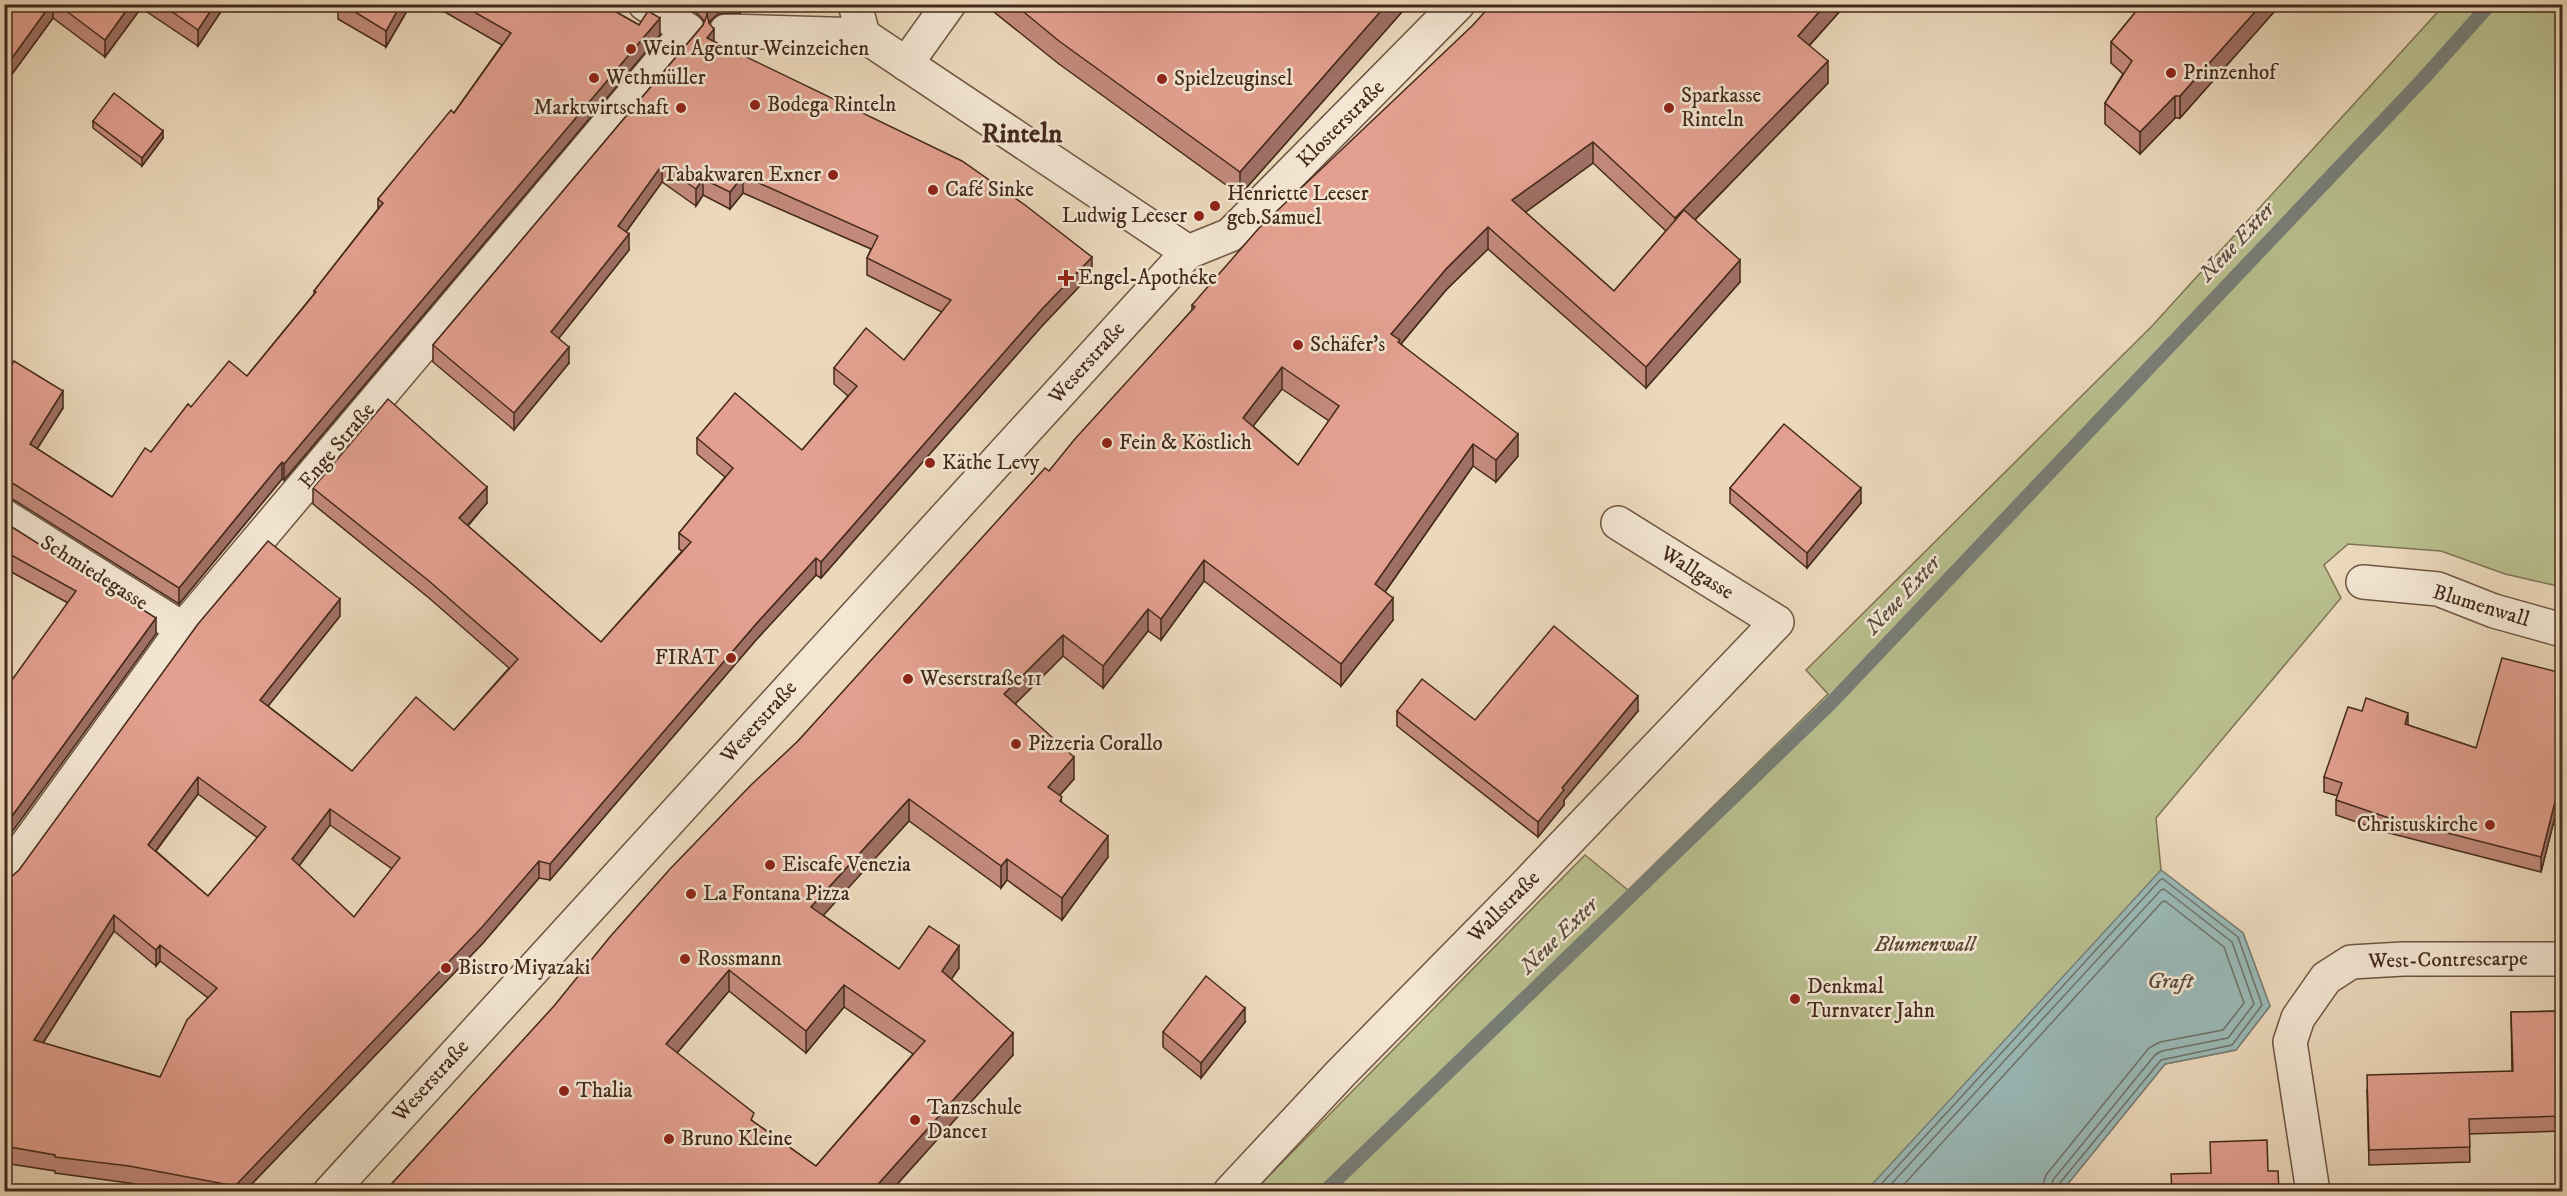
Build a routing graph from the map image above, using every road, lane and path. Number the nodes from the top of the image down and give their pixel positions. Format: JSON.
{"nodes":[{"id":1,"x":645,"y":4,"type":"edge"},
{"id":2,"x":949,"y":4,"type":"edge"},
{"id":3,"x":1458,"y":4,"type":"edge"},
{"id":4,"x":859,"y":20,"type":"edge"},
{"id":5,"x":726,"y":31,"type":"dead end"},
{"id":6,"x":906,"y":64,"type":"junction"},
{"id":7,"x":1188,"y":252,"type":"junction"},
{"id":8,"x":4,"y":516,"type":"edge"},
{"id":9,"x":1618,"y":523,"type":"dead end"},
{"id":10,"x":2363,"y":582,"type":"dead end"},
{"id":11,"x":1777,"y":622,"type":"joint"},
{"id":12,"x":183,"y":629,"type":"junction"},
{"id":13,"x":2562,"y":630,"type":"edge"},
{"id":14,"x":4,"y":876,"type":"edge"},
{"id":15,"x":2562,"y":959,"type":"edge"},
{"id":16,"x":330,"y":1191,"type":"edge"},
{"id":17,"x":1230,"y":1191,"type":"edge"},
{"id":18,"x":2313,"y":1191,"type":"edge"}],
"edges":[{"from":1,"to":12,"type":"street","name":"Enge Straße"},
{"from":2,"to":6,"type":"street"},
{"from":3,"to":7,"type":"street","name":"Klosterstraße"},
{"from":4,"to":5,"type":"street"},
{"from":4,"to":6,"type":"street"},
{"from":6,"to":7,"type":"street"},
{"from":7,"to":16,"type":"street","name":"Weserstraße"},
{"from":8,"to":12,"type":"street","name":"Schmiedegasse"},
{"from":9,"to":11,"type":"street","name":"Wallgasse"},
{"from":10,"to":13,"type":"street","name":"Blumenwall"},
{"from":11,"to":17,"type":"street","name":"Wallstraße"},
{"from":12,"to":14,"type":"street","name":"Enge Straße"},
{"from":15,"to":18,"type":"street","name":"West-Contrescarpe"}]}
